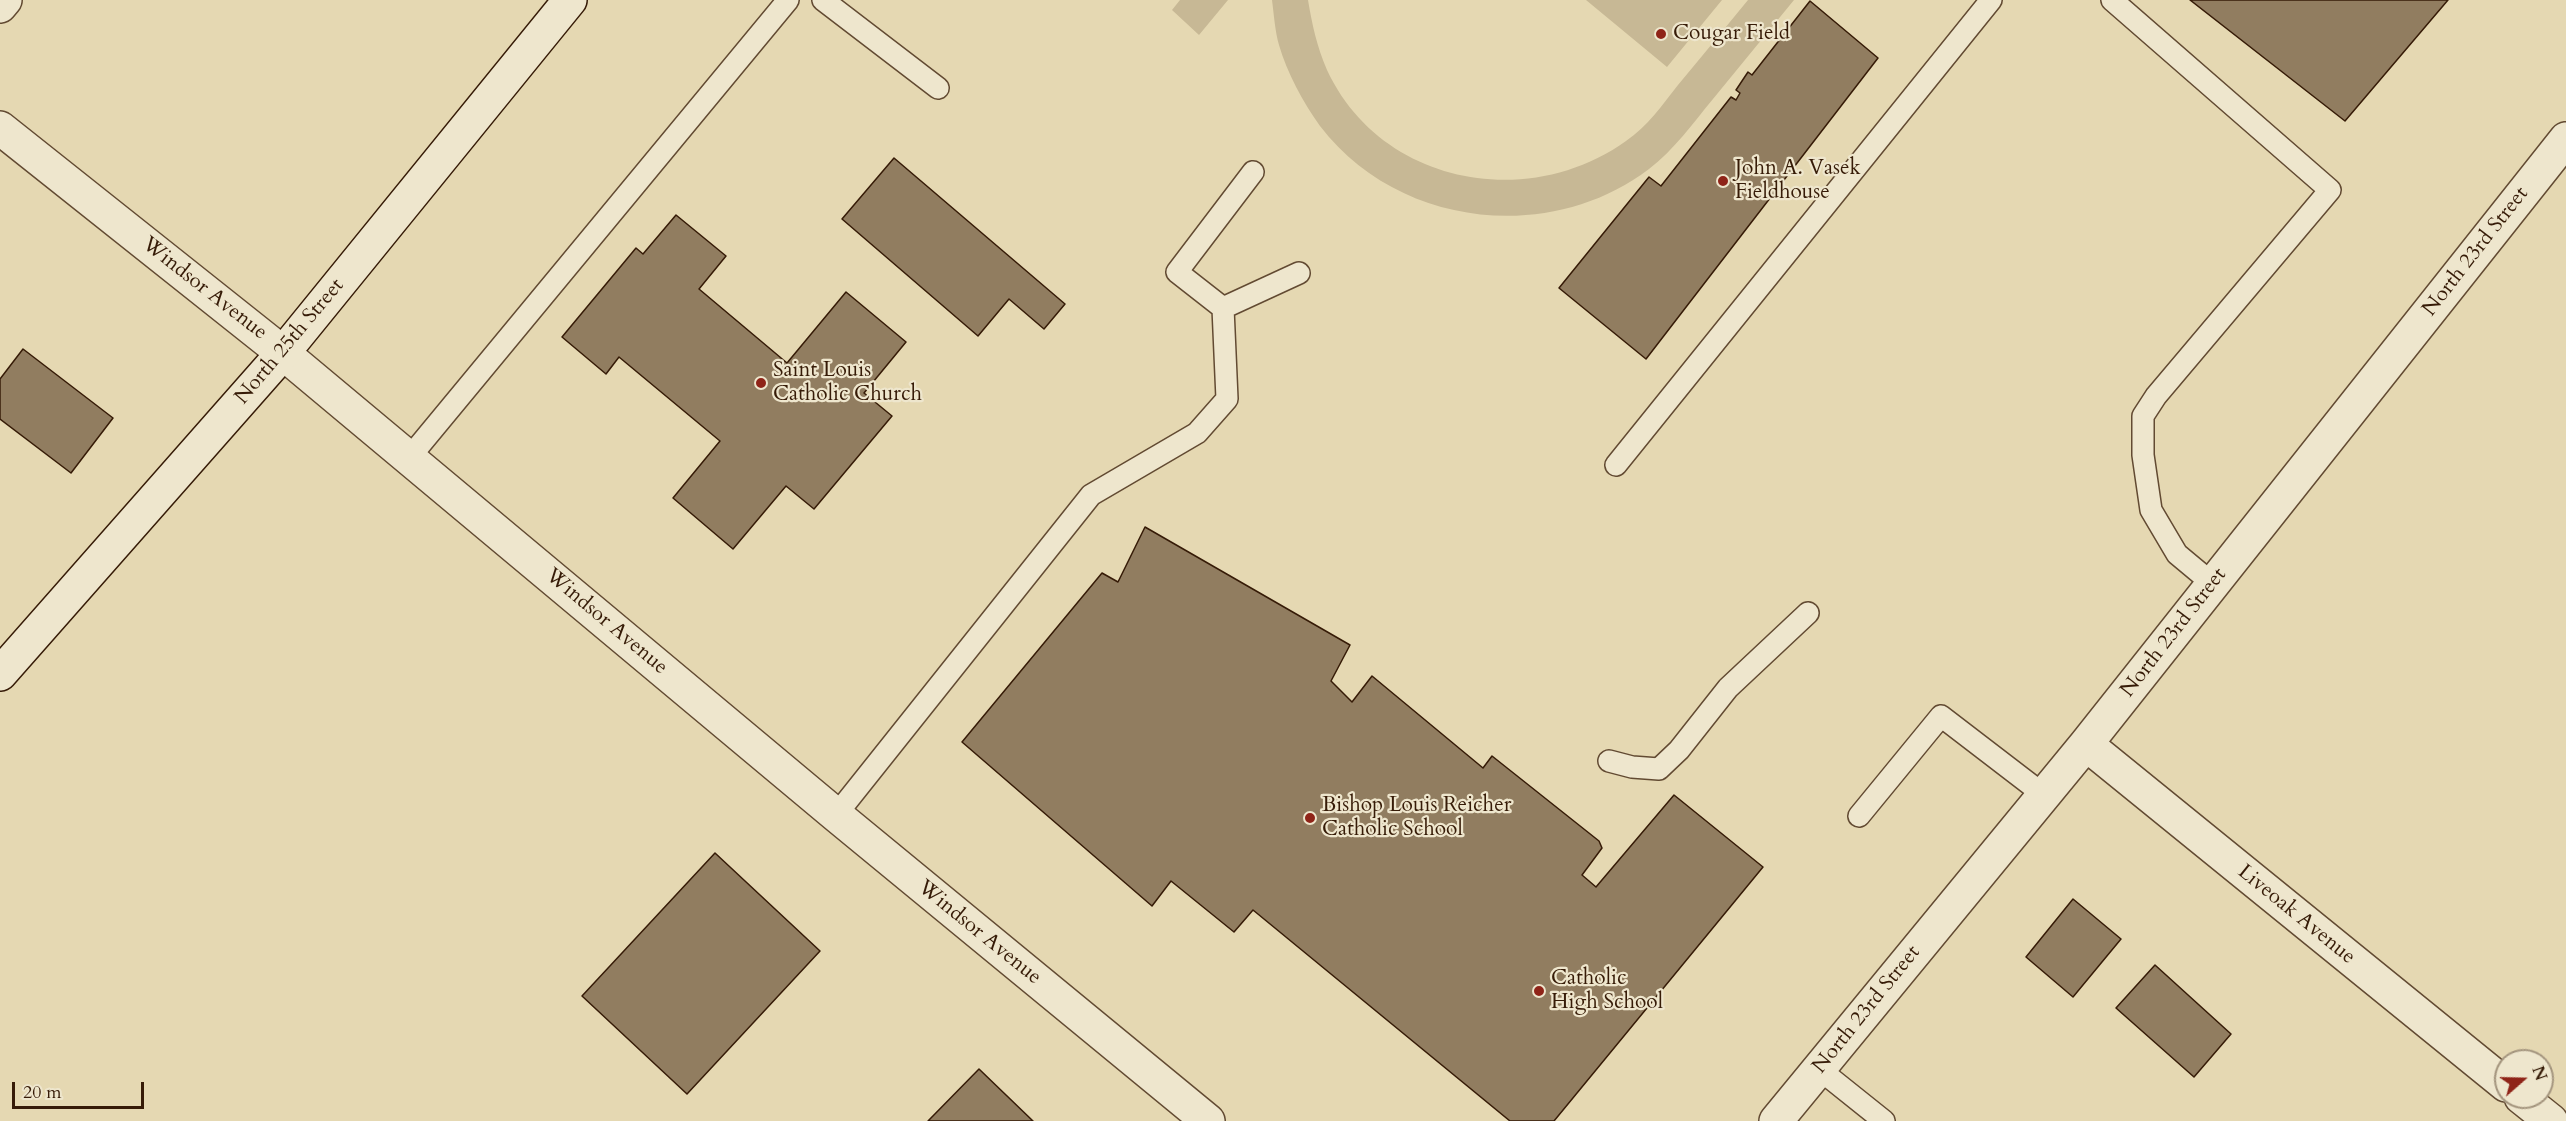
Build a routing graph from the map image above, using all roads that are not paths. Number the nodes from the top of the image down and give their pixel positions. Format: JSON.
{"nodes":[{"id":1,"x":5,"y":0,"type":"edge"},
{"id":2,"x":570,"y":0,"type":"edge"},
{"id":3,"x":788,"y":0,"type":"edge"},
{"id":4,"x":823,"y":0,"type":"edge"},
{"id":5,"x":1991,"y":0,"type":"edge"},
{"id":6,"x":2112,"y":0,"type":"edge"},
{"id":7,"x":0,"y":6,"type":"edge"},
{"id":8,"x":938,"y":88,"type":"dead end"},
{"id":9,"x":0,"y":128,"type":"edge"},
{"id":10,"x":2566,"y":139,"type":"edge"},
{"id":11,"x":1253,"y":172,"type":"dead end"},
{"id":12,"x":1299,"y":273,"type":"dead end"},
{"id":13,"x":1223,"y":308,"type":"junction"},
{"id":14,"x":284,"y":352,"type":"junction"},
{"id":15,"x":409,"y":458,"type":"junction"},
{"id":16,"x":1616,"y":465,"type":"dead end"},
{"id":17,"x":2213,"y":584,"type":"junction"},
{"id":18,"x":1808,"y":613,"type":"dead end"},
{"id":19,"x":0,"y":674,"type":"edge"},
{"id":20,"x":2086,"y":744,"type":"junction"},
{"id":21,"x":1609,"y":761,"type":"dead end"},
{"id":22,"x":2044,"y":795,"type":"junction"},
{"id":23,"x":836,"y":815,"type":"junction"},
{"id":24,"x":1859,"y":816,"type":"dead end"},
{"id":25,"x":1819,"y":1069,"type":"junction"},
{"id":26,"x":2494,"y":1075,"type":"edge"},
{"id":27,"x":2536,"y":1109,"type":"edge"},
{"id":28,"x":1208,"y":1121,"type":"edge"},
{"id":29,"x":1776,"y":1121,"type":"edge"},
{"id":30,"x":1884,"y":1121,"type":"edge"},
{"id":31,"x":2551,"y":1121,"type":"edge"}],
"edges":[{"from":1,"to":7,"type":"street"},
{"from":2,"to":14,"type":"street","name":"North 25th Street"},
{"from":3,"to":15,"type":"lane"},
{"from":4,"to":8,"type":"lane"},
{"from":5,"to":16,"type":"lane"},
{"from":6,"to":17,"type":"lane"},
{"from":9,"to":14,"type":"street","name":"Windsor Avenue"},
{"from":10,"to":17,"type":"street","name":"North 23rd Street"},
{"from":11,"to":13,"type":"lane"},
{"from":12,"to":13,"type":"lane"},
{"from":13,"to":23,"type":"lane"},
{"from":14,"to":15,"type":"street","name":"Windsor Avenue"},
{"from":14,"to":19,"type":"street","name":"North 25th Street"},
{"from":15,"to":23,"type":"street","name":"Windsor Avenue"},
{"from":17,"to":20,"type":"street","name":"North 23rd Street"},
{"from":18,"to":21,"type":"lane"},
{"from":20,"to":22,"type":"street","name":"North 23rd Street"},
{"from":20,"to":26,"type":"street","name":"Liveoak Avenue"},
{"from":22,"to":24,"type":"lane"},
{"from":22,"to":25,"type":"street","name":"North 23rd Street"},
{"from":23,"to":28,"type":"street","name":"Windsor Avenue"},
{"from":25,"to":29,"type":"street","name":"North 23rd Street"},
{"from":25,"to":30,"type":"lane"},
{"from":27,"to":31,"type":"street"}]}
